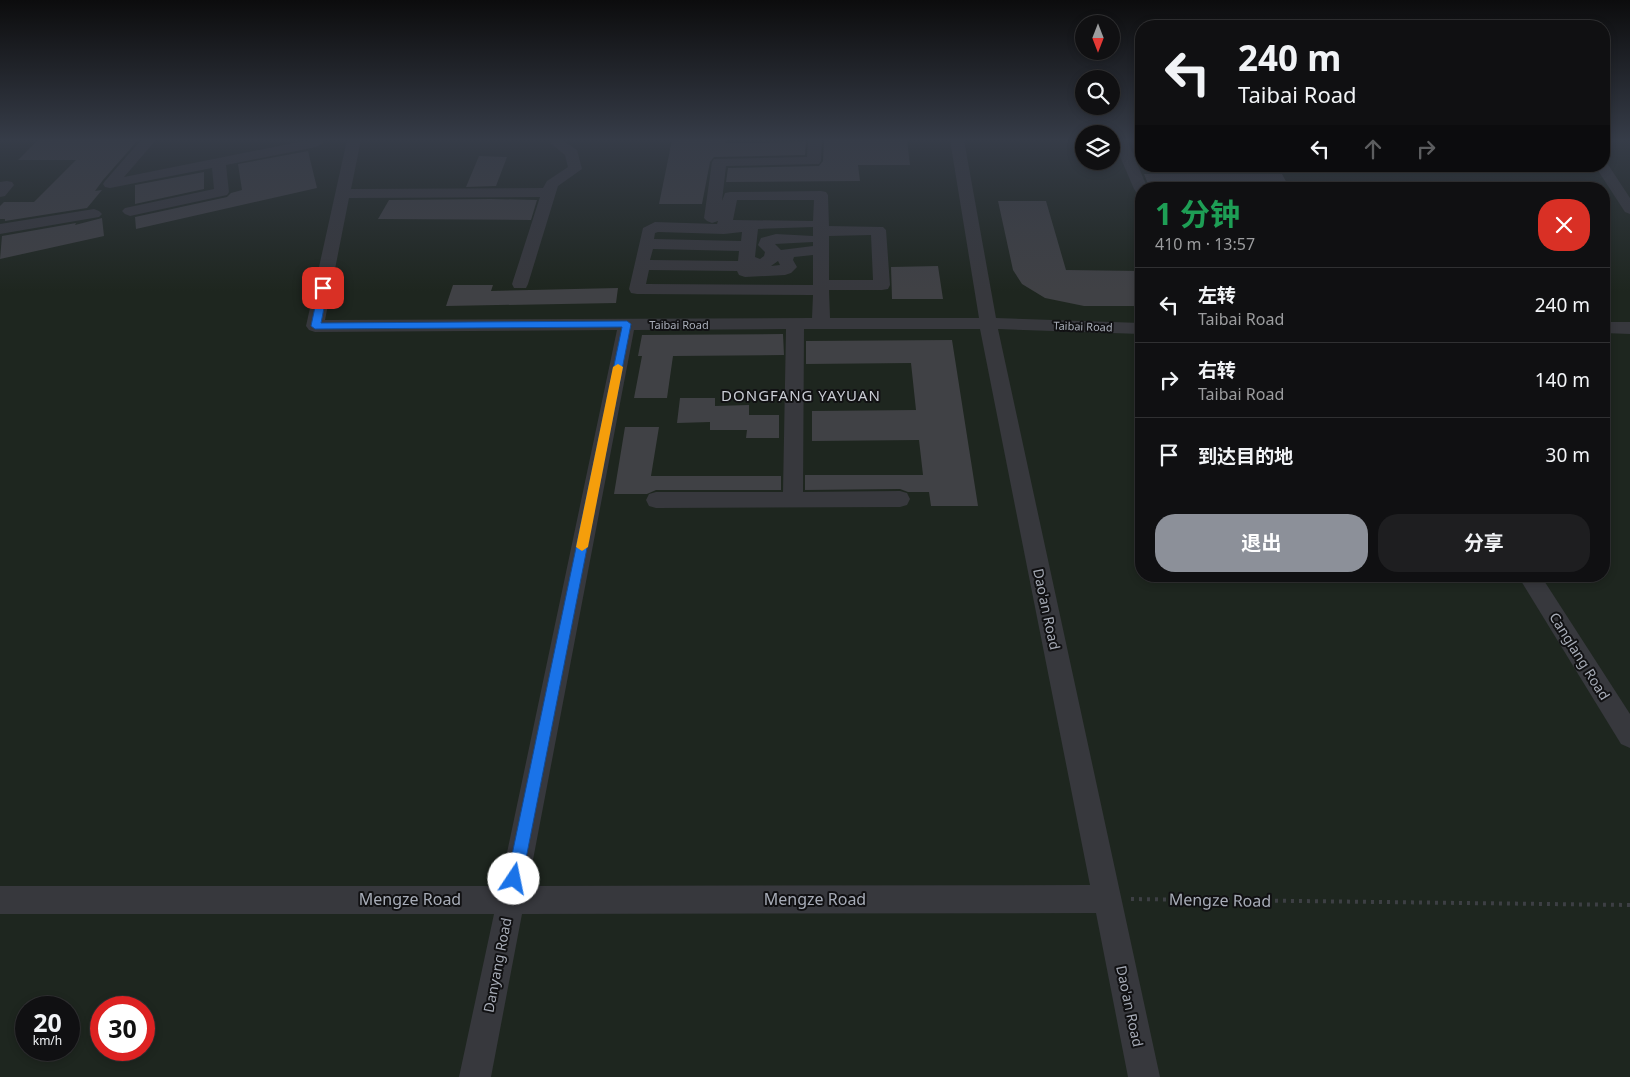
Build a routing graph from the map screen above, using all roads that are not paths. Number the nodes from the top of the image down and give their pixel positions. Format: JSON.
{"nodes":[{"id":1,"x":222,"y":190,"type":"edge"},
{"id":2,"x":344,"y":190,"type":"edge"},
{"id":3,"x":720,"y":190,"type":"edge"},
{"id":4,"x":966,"y":190,"type":"edge"},
{"id":5,"x":1618,"y":190,"type":"edge"},
{"id":6,"x":549,"y":192,"type":"joint"},
{"id":7,"x":343,"y":194,"type":"junction"},
{"id":8,"x":1630,"y":209,"type":"edge"},
{"id":9,"x":130,"y":211,"type":"dead end"},
{"id":10,"x":94,"y":214,"type":"dead end"},
{"id":11,"x":721,"y":223,"type":"junction"},
{"id":12,"x":0,"y":228,"type":"edge"},
{"id":13,"x":698,"y":228,"type":"junction"},
{"id":14,"x":821,"y":236,"type":"junction"},
{"id":15,"x":646,"y":244,"type":"junction"},
{"id":16,"x":696,"y":245,"type":"junction"},
{"id":17,"x":747,"y":261,"type":"junction"},
{"id":18,"x":642,"y":265,"type":"junction"},
{"id":19,"x":693,"y":266,"type":"junction"},
{"id":20,"x":520,"y":284,"type":"dead end"},
{"id":21,"x":821,"y":288,"type":"junction"},
{"id":22,"x":690,"y":289,"type":"junction"},
{"id":23,"x":744,"y":289,"type":"junction"},
{"id":24,"x":988,"y":323,"type":"junction"},
{"id":25,"x":627,"y":324,"type":"junction"},
{"id":26,"x":795,"y":324,"type":"junction"},
{"id":27,"x":821,"y":324,"type":"junction"},
{"id":28,"x":1135,"y":328,"type":"edge"},
{"id":29,"x":1610,"y":328,"type":"edge"},
{"id":30,"x":1630,"y":328,"type":"edge"},
{"id":31,"x":793,"y":499,"type":"junction"},
{"id":32,"x":900,"y":499,"type":"dead end"},
{"id":33,"x":656,"y":500,"type":"dead end"},
{"id":34,"x":1533,"y":582,"type":"edge"},
{"id":35,"x":1630,"y":736,"type":"edge"},
{"id":36,"x":511,"y":898,"type":"junction"},
{"id":37,"x":1108,"y":899,"type":"junction"},
{"id":38,"x":0,"y":900,"type":"edge"},
{"id":39,"x":475,"y":1077,"type":"edge"},
{"id":40,"x":1144,"y":1077,"type":"edge"}],
"edges":[{"from":1,"to":9,"type":"street"},
{"from":2,"to":7,"type":"street","name":"Taibai Road"},
{"from":3,"to":11,"type":"street"},
{"from":4,"to":24,"type":"street","name":"Dao'an Road"},
{"from":5,"to":8,"type":"street"},
{"from":6,"to":7,"type":"street"},
{"from":6,"to":20,"type":"street"},
{"from":7,"to":25,"type":"street","name":"Taibai Road"},
{"from":10,"to":12,"type":"street"},
{"from":11,"to":13,"type":"street"},
{"from":11,"to":14,"type":"street"},
{"from":11,"to":14,"type":"street"},
{"from":11,"to":17,"type":"street"},
{"from":13,"to":15,"type":"street"},
{"from":13,"to":16,"type":"street"},
{"from":14,"to":17,"type":"street"},
{"from":14,"to":17,"type":"street"},
{"from":14,"to":21,"type":"street"},
{"from":14,"to":21,"type":"street"},
{"from":15,"to":16,"type":"street"},
{"from":15,"to":18,"type":"street"},
{"from":16,"to":17,"type":"street"},
{"from":16,"to":19,"type":"street"},
{"from":17,"to":19,"type":"street"},
{"from":17,"to":23,"type":"street"},
{"from":18,"to":19,"type":"street"},
{"from":18,"to":22,"type":"street"},
{"from":19,"to":22,"type":"street"},
{"from":21,"to":23,"type":"street"},
{"from":21,"to":27,"type":"street"},
{"from":22,"to":23,"type":"street"},
{"from":24,"to":27,"type":"street","name":"Taibai Road"},
{"from":24,"to":28,"type":"street","name":"Taibai Road"},
{"from":24,"to":37,"type":"street","name":"Dao'an Road"},
{"from":25,"to":26,"type":"street","name":"Taibai Road"},
{"from":25,"to":36,"type":"street","name":"Danyang Road"},
{"from":26,"to":27,"type":"street","name":"Taibai Road"},
{"from":26,"to":31,"type":"street"},
{"from":29,"to":30,"type":"street"},
{"from":31,"to":32,"type":"street"},
{"from":31,"to":33,"type":"street"},
{"from":34,"to":35,"type":"street","name":"Canglang Road"},
{"from":36,"to":37,"type":"street","name":"Mengze Road"},
{"from":36,"to":38,"type":"street","name":"Mengze Road"},
{"from":36,"to":39,"type":"street","name":"Danyang Road"},
{"from":37,"to":40,"type":"street","name":"Dao'an Road"}]}
